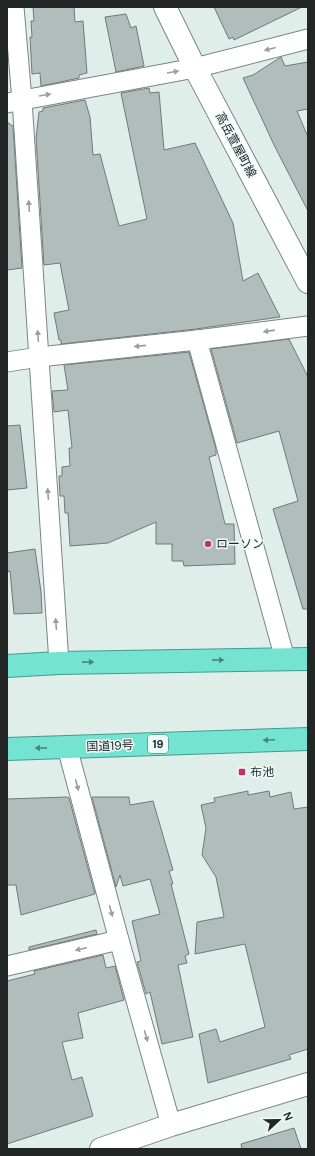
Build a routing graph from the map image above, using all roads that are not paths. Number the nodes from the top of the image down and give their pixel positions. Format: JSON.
{"nodes":[{"id":1,"x":14,"y":7,"type":"edge"},
{"id":2,"x":165,"y":7,"type":"edge"},
{"id":3,"x":308,"y":39,"type":"edge"},
{"id":4,"x":195,"y":68,"type":"junction"},
{"id":5,"x":14,"y":101,"type":"edge"},
{"id":6,"x":308,"y":282,"type":"edge"},
{"id":7,"x":308,"y":326,"type":"edge"},
{"id":8,"x":197,"y":340,"type":"junction"},
{"id":9,"x":39,"y":357,"type":"junction"},
{"id":10,"x":7,"y":362,"type":"edge"},
{"id":11,"x":285,"y":659,"type":"junction"},
{"id":12,"x":308,"y":659,"type":"edge"},
{"id":13,"x":59,"y":662,"type":"junction"},
{"id":14,"x":7,"y":666,"type":"edge"},
{"id":15,"x":308,"y":739,"type":"edge"},
{"id":16,"x":67,"y":747,"type":"junction"},
{"id":17,"x":7,"y":749,"type":"edge"},
{"id":18,"x":119,"y":940,"type":"junction"},
{"id":19,"x":7,"y":966,"type":"edge"},
{"id":20,"x":308,"y":1084,"type":"edge"},
{"id":21,"x":171,"y":1125,"type":"junction"},
{"id":22,"x":101,"y":1149,"type":"edge"}],
"edges":[{"from":1,"to":5,"type":"street"},
{"from":2,"to":4,"type":"street","name":"高岳萱屋町線"},
{"from":3,"to":4,"type":"street","one_way":true},
{"from":5,"to":4,"type":"street","one_way":true},
{"from":4,"to":6,"type":"street","name":"高岳萱屋町線"},
{"from":9,"to":5,"type":"street","one_way":true},
{"from":7,"to":8,"type":"street","one_way":true},
{"from":8,"to":9,"type":"street","one_way":true},
{"from":8,"to":11,"type":"street"},
{"from":9,"to":10,"type":"street"},
{"from":13,"to":9,"type":"street","one_way":true},
{"from":11,"to":12,"type":"highway"},
{"from":13,"to":11,"type":"highway","one_way":true},
{"from":13,"to":14,"type":"highway"},
{"from":15,"to":16,"type":"highway","name":"国道19号","number":"19","one_way":true},
{"from":16,"to":17,"type":"highway","name":"国道19号","number":"19","one_way":true},
{"from":16,"to":18,"type":"street","one_way":true},
{"from":18,"to":19,"type":"street","one_way":true},
{"from":18,"to":21,"type":"street","one_way":true},
{"from":20,"to":21,"type":"street"},
{"from":21,"to":22,"type":"street"}]}
